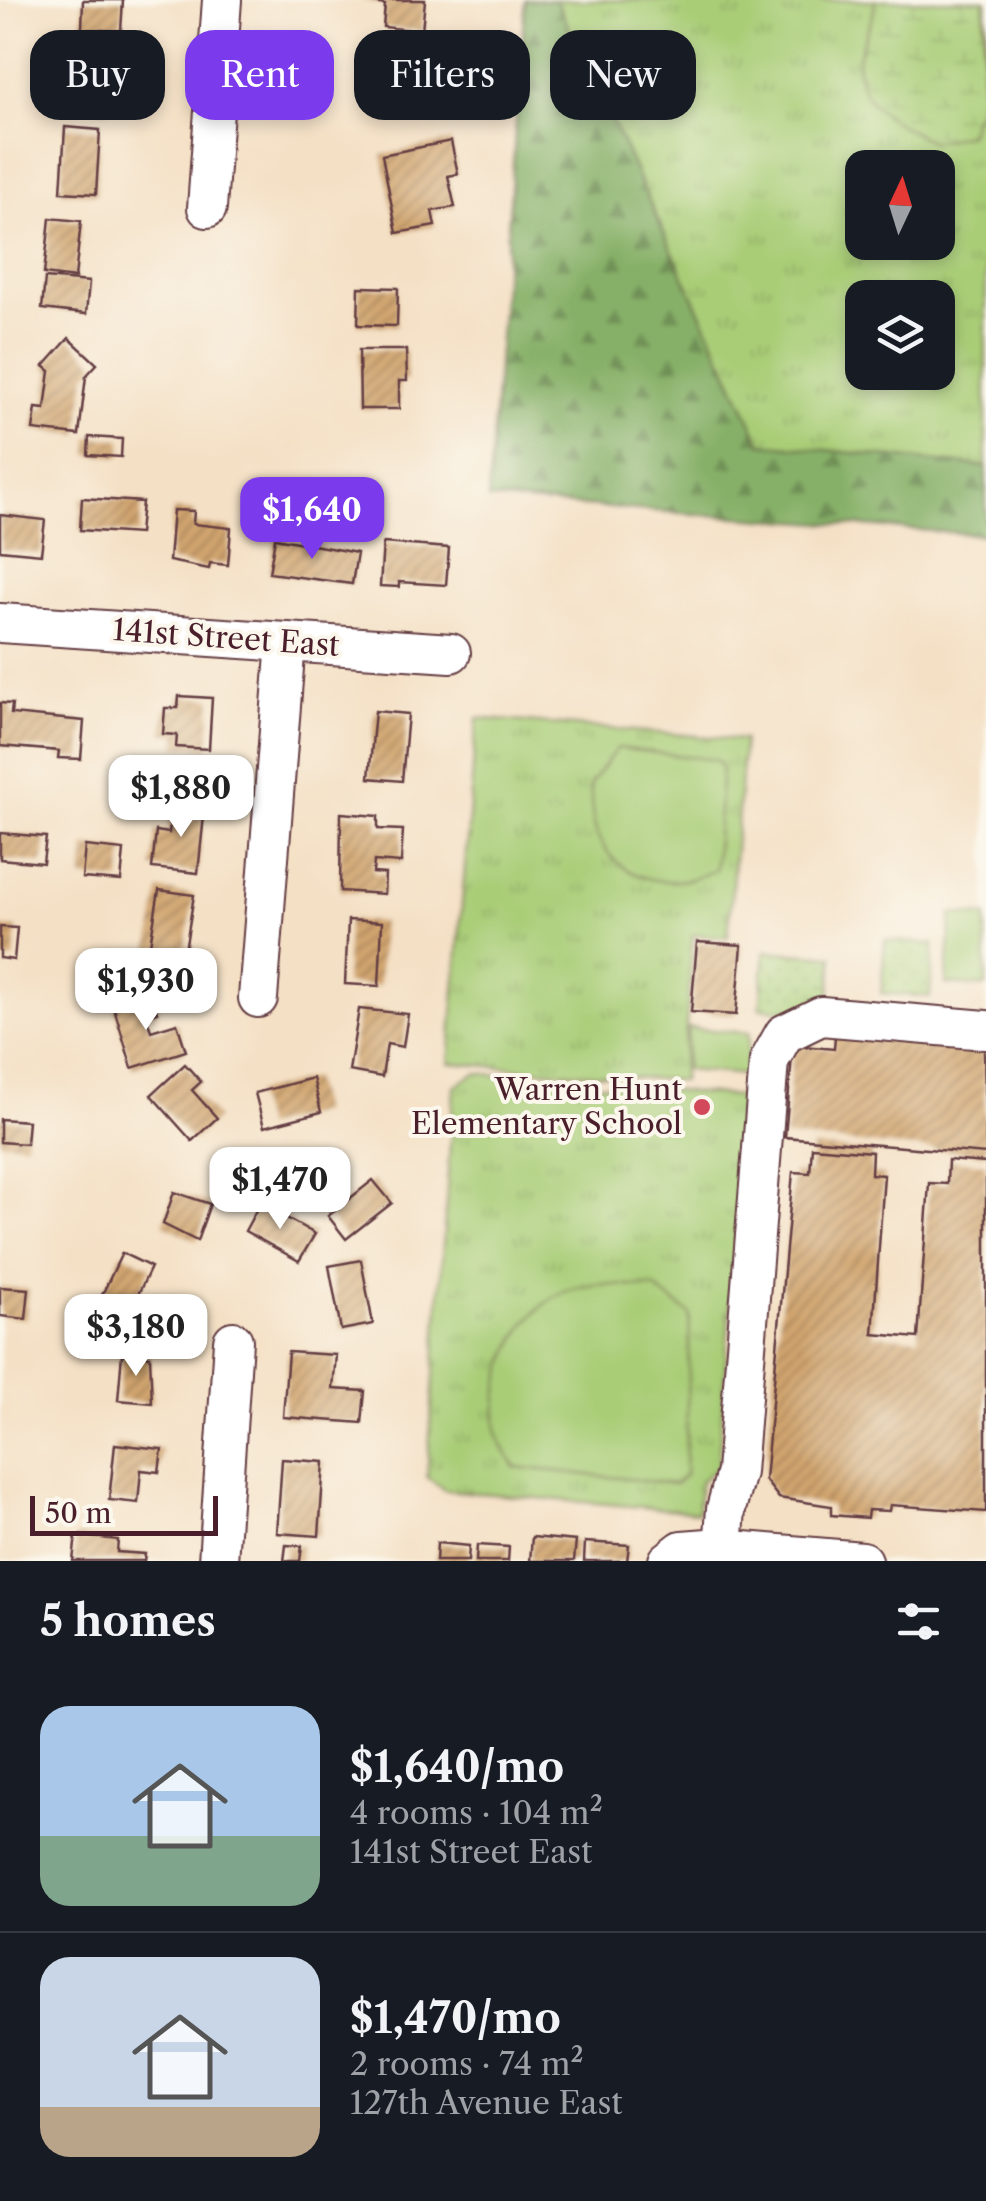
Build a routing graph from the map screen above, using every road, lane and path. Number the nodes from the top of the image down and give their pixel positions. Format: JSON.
{"nodes":[{"id":1,"x":222,"y":0,"type":"edge"},
{"id":2,"x":207,"y":208,"type":"dead end"},
{"id":3,"x":0,"y":623,"type":"edge"},
{"id":4,"x":286,"y":642,"type":"junction"},
{"id":5,"x":451,"y":653,"type":"dead end"},
{"id":6,"x":258,"y":998,"type":"dead end"},
{"id":7,"x":986,"y":1030,"type":"edge"},
{"id":8,"x":233,"y":1342,"type":"dead end"},
{"id":9,"x":723,"y":1550,"type":"junction"},
{"id":10,"x":218,"y":1561,"type":"edge"},
{"id":11,"x":668,"y":1561,"type":"edge"},
{"id":12,"x":862,"y":1561,"type":"edge"}],
"edges":[{"from":1,"to":2,"type":"street"},
{"from":3,"to":4,"type":"street","name":"141st Street East"},
{"from":4,"to":5,"type":"street","name":"141st Street East"},
{"from":4,"to":6,"type":"street"},
{"from":7,"to":9,"type":"street"},
{"from":8,"to":10,"type":"street"},
{"from":9,"to":11,"type":"street"},
{"from":9,"to":12,"type":"street"}]}
